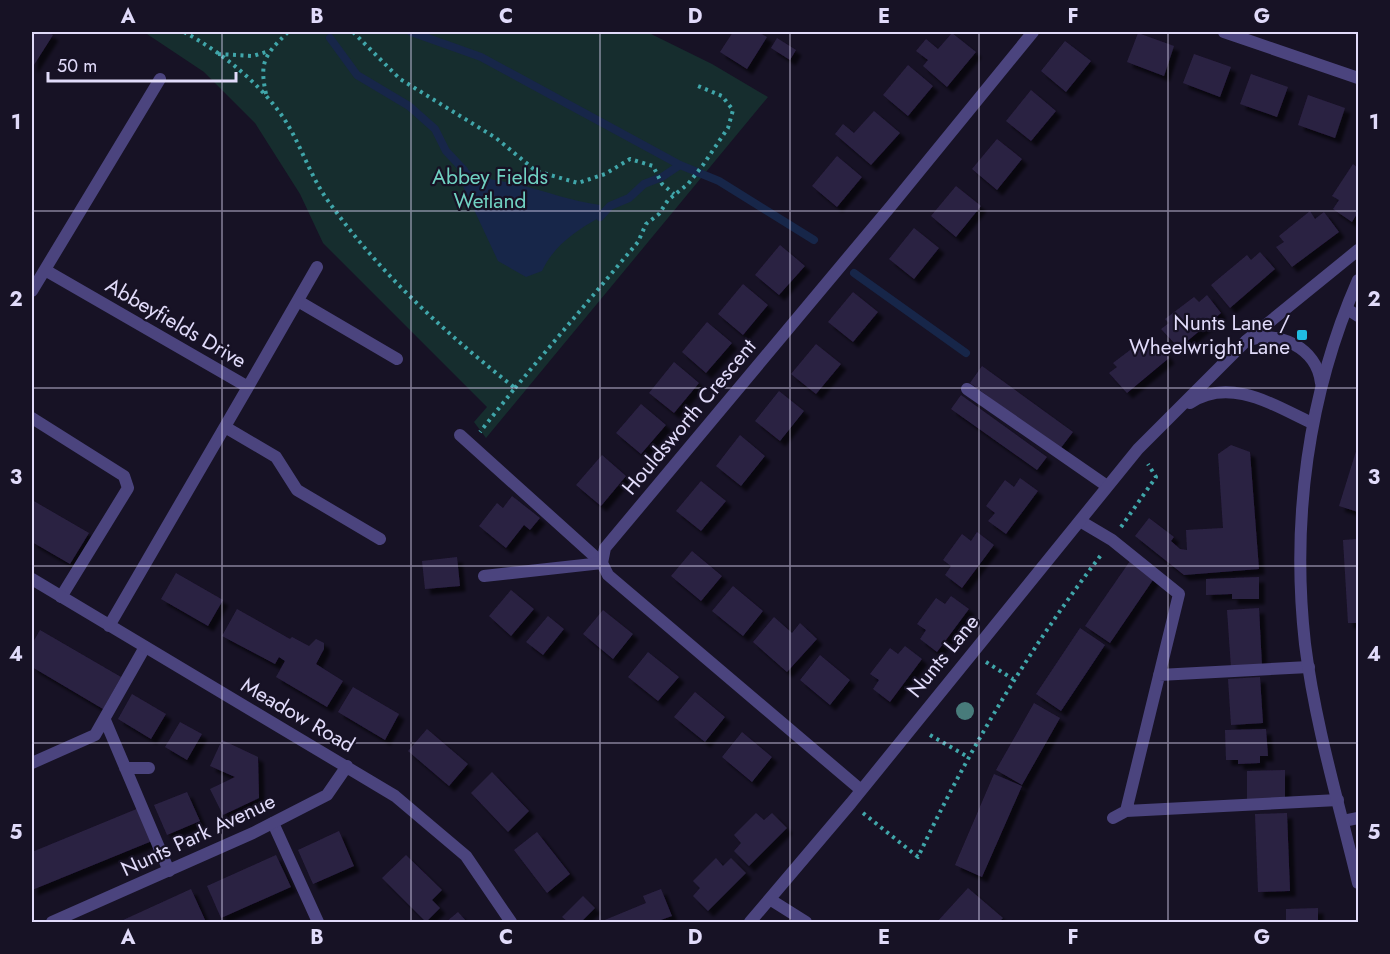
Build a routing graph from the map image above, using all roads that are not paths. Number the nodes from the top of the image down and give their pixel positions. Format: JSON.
{"nodes":[{"id":1,"x":1033,"y":32,"type":"edge"},
{"id":2,"x":1224,"y":32,"type":"edge"},
{"id":3,"x":1359,"y":78,"type":"edge"},
{"id":4,"x":160,"y":79,"type":"dead end"},
{"id":5,"x":1359,"y":250,"type":"edge"},
{"id":6,"x":317,"y":267,"type":"dead end"},
{"id":7,"x":45,"y":270,"type":"junction"},
{"id":8,"x":1359,"y":280,"type":"edge"},
{"id":9,"x":32,"y":291,"type":"edge"},
{"id":10,"x":298,"y":301,"type":"junction"},
{"id":11,"x":1347,"y":309,"type":"junction"},
{"id":12,"x":1359,"y":316,"type":"edge"},
{"id":13,"x":1246,"y":341,"type":"junction"},
{"id":14,"x":397,"y":359,"type":"dead end"},
{"id":15,"x":1321,"y":382,"type":"junction"},
{"id":16,"x":248,"y":387,"type":"junction"},
{"id":17,"x":967,"y":389,"type":"dead end"},
{"id":18,"x":32,"y":417,"type":"edge"},
{"id":19,"x":1170,"y":417,"type":"junction"},
{"id":20,"x":1312,"y":423,"type":"junction"},
{"id":21,"x":225,"y":427,"type":"junction"},
{"id":22,"x":460,"y":435,"type":"dead end"},
{"id":23,"x":1107,"y":486,"type":"junction"},
{"id":24,"x":1080,"y":520,"type":"junction"},
{"id":25,"x":380,"y":539,"type":"dead end"},
{"id":26,"x":602,"y":563,"type":"junction"},
{"id":27,"x":484,"y":576,"type":"dead end"},
{"id":28,"x":32,"y":579,"type":"edge"},
{"id":29,"x":61,"y":597,"type":"junction"},
{"id":30,"x":109,"y":626,"type":"junction"},
{"id":31,"x":145,"y":647,"type":"junction"},
{"id":32,"x":1309,"y":667,"type":"junction"},
{"id":33,"x":1159,"y":675,"type":"junction"},
{"id":34,"x":105,"y":720,"type":"junction"},
{"id":35,"x":32,"y":763,"type":"edge"},
{"id":36,"x":346,"y":766,"type":"junction"},
{"id":37,"x":125,"y":768,"type":"junction"},
{"id":38,"x":149,"y":768,"type":"dead end"},
{"id":39,"x":861,"y":790,"type":"junction"},
{"id":40,"x":1338,"y":800,"type":"junction"},
{"id":41,"x":1126,"y":811,"type":"junction"},
{"id":42,"x":1113,"y":818,"type":"dead end"},
{"id":43,"x":1359,"y":818,"type":"edge"},
{"id":44,"x":1343,"y":821,"type":"junction"},
{"id":45,"x":273,"y":823,"type":"junction"},
{"id":46,"x":169,"y":871,"type":"junction"},
{"id":47,"x":1359,"y":883,"type":"edge"},
{"id":48,"x":771,"y":900,"type":"junction"},
{"id":49,"x":52,"y":922,"type":"edge"},
{"id":50,"x":318,"y":922,"type":"edge"},
{"id":51,"x":511,"y":922,"type":"edge"},
{"id":52,"x":750,"y":922,"type":"edge"},
{"id":53,"x":806,"y":922,"type":"edge"}],
"edges":[{"from":1,"to":26,"type":"street","name":"Houldsworth Crescent"},
{"from":2,"to":3,"type":"street"},
{"from":4,"to":7,"type":"street"},
{"from":5,"to":13,"type":"street","name":"Nunts Lane"},
{"from":6,"to":10,"type":"street"},
{"from":7,"to":9,"type":"street"},
{"from":7,"to":16,"type":"street","name":"Abbeyfields Drive"},
{"from":8,"to":11,"type":"street"},
{"from":10,"to":14,"type":"street"},
{"from":10,"to":16,"type":"street"},
{"from":11,"to":12,"type":"street"},
{"from":11,"to":15,"type":"street"},
{"from":13,"to":15,"type":"street"},
{"from":13,"to":19,"type":"street","name":"Nunts Lane"},
{"from":15,"to":20,"type":"street"},
{"from":16,"to":21,"type":"street","name":"Abbeyfields Drive"},
{"from":17,"to":23,"type":"street"},
{"from":18,"to":29,"type":"street"},
{"from":19,"to":20,"type":"street","name":"Nunts Lane"},
{"from":19,"to":23,"type":"street","name":"Nunts Lane"},
{"from":20,"to":32,"type":"street"},
{"from":21,"to":25,"type":"street"},
{"from":21,"to":30,"type":"street","name":"Abbeyfields Drive"},
{"from":22,"to":26,"type":"street"},
{"from":23,"to":24,"type":"street","name":"Nunts Lane"},
{"from":24,"to":33,"type":"street"},
{"from":24,"to":39,"type":"street","name":"Nunts Lane"},
{"from":26,"to":27,"type":"street"},
{"from":26,"to":39,"type":"street"},
{"from":28,"to":29,"type":"street","name":"Meadow Road"},
{"from":29,"to":30,"type":"street","name":"Meadow Road"},
{"from":30,"to":31,"type":"street","name":"Meadow Road"},
{"from":31,"to":34,"type":"street"},
{"from":31,"to":36,"type":"street","name":"Meadow Road"},
{"from":32,"to":33,"type":"street"},
{"from":32,"to":40,"type":"street"},
{"from":33,"to":41,"type":"street"},
{"from":34,"to":35,"type":"street"},
{"from":34,"to":37,"type":"street"},
{"from":36,"to":45,"type":"street","name":"Nunts Park Avenue"},
{"from":36,"to":51,"type":"street","name":"Meadow Road"},
{"from":37,"to":38,"type":"street"},
{"from":37,"to":46,"type":"street"},
{"from":39,"to":48,"type":"street","name":"Nunts Lane"},
{"from":40,"to":41,"type":"street"},
{"from":40,"to":44,"type":"street"},
{"from":41,"to":42,"type":"street"},
{"from":43,"to":44,"type":"street"},
{"from":44,"to":47,"type":"street"},
{"from":45,"to":46,"type":"street","name":"Nunts Park Avenue"},
{"from":45,"to":50,"type":"street"},
{"from":46,"to":49,"type":"street","name":"Nunts Park Avenue"},
{"from":48,"to":52,"type":"street","name":"Nunts Lane"},
{"from":48,"to":53,"type":"street"}]}
